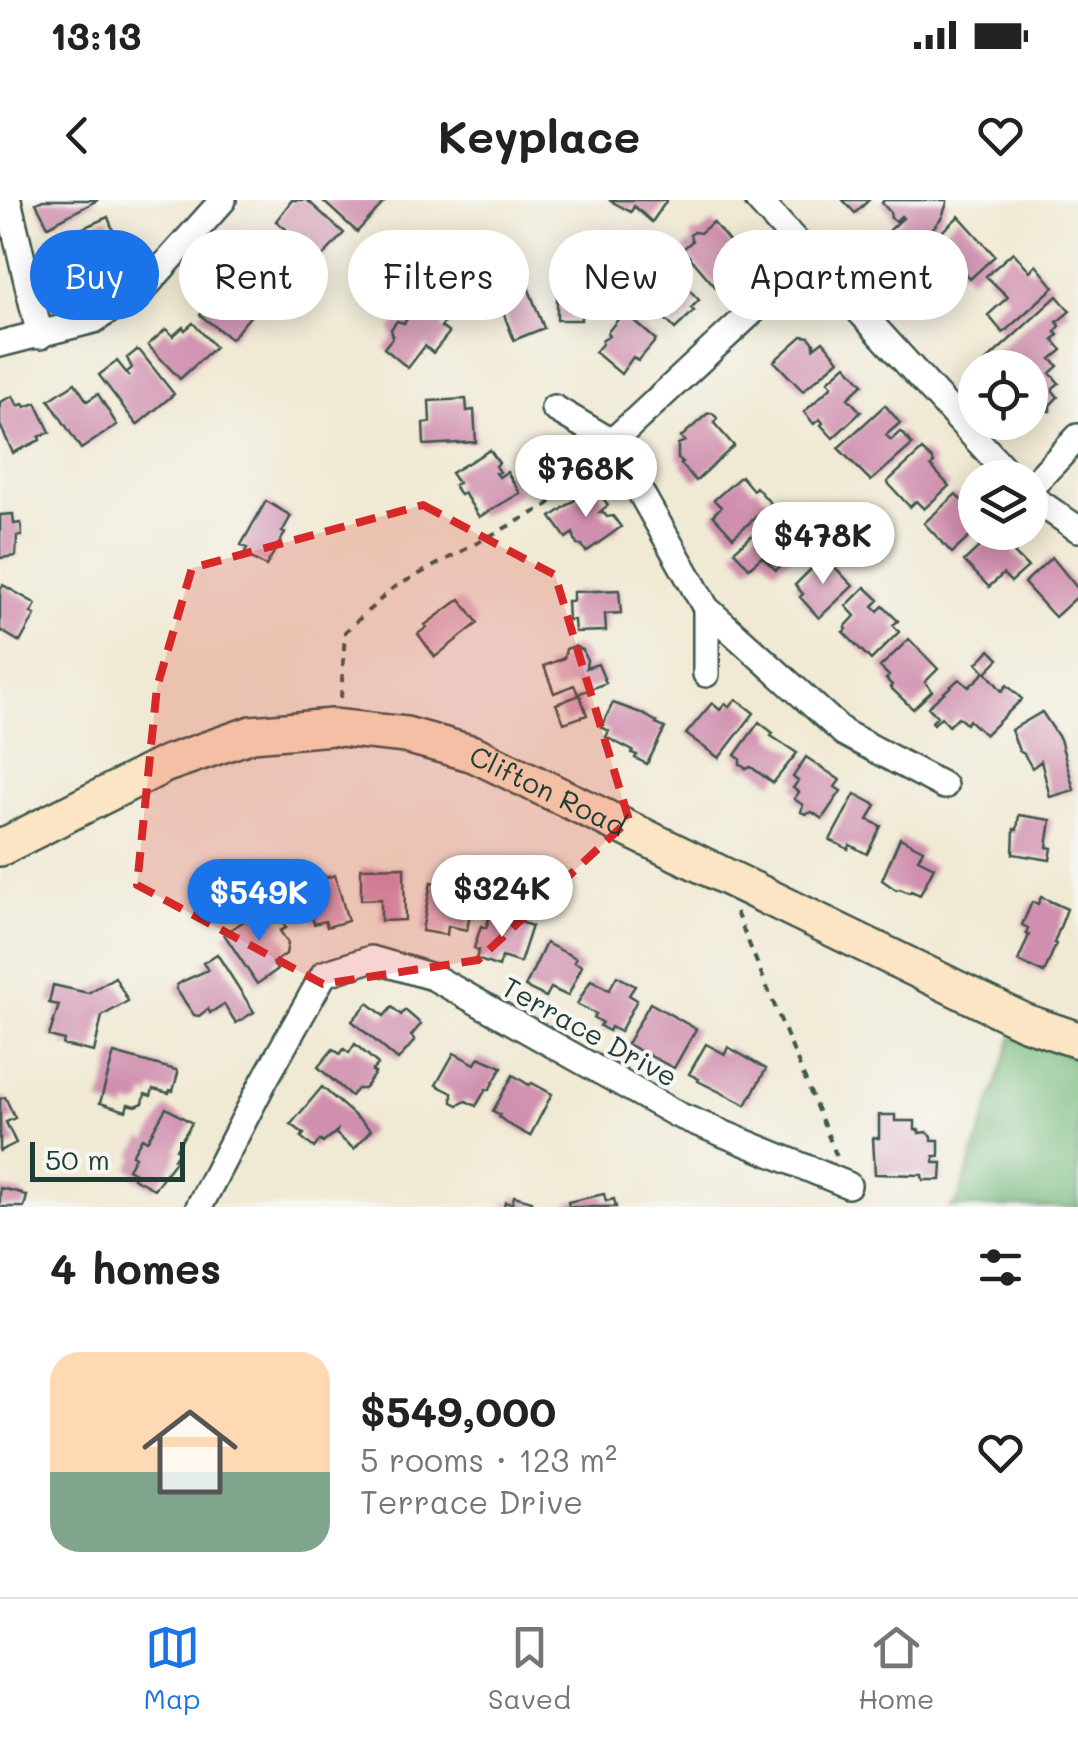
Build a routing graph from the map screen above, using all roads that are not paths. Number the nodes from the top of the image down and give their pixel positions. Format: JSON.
{"nodes":[{"id":1,"x":8,"y":200,"type":"edge"},
{"id":2,"x":222,"y":200,"type":"edge"},
{"id":3,"x":758,"y":200,"type":"edge"},
{"id":4,"x":787,"y":230,"type":"edge"},
{"id":5,"x":743,"y":320,"type":"edge"},
{"id":6,"x":870,"y":320,"type":"edge"},
{"id":7,"x":40,"y":336,"type":"junction"},
{"id":8,"x":0,"y":344,"type":"edge"},
{"id":9,"x":554,"y":408,"type":"dead end"},
{"id":10,"x":1078,"y":437,"type":"edge"},
{"id":11,"x":612,"y":442,"type":"junction"},
{"id":12,"x":996,"y":460,"type":"edge"},
{"id":13,"x":1048,"y":471,"type":"edge"},
{"id":14,"x":1048,"y":506,"type":"edge"},
{"id":15,"x":1078,"y":529,"type":"edge"},
{"id":16,"x":706,"y":608,"type":"junction"},
{"id":17,"x":706,"y":674,"type":"dead end"},
{"id":18,"x":944,"y":786,"type":"dead end"},
{"id":19,"x":0,"y":848,"type":"edge"},
{"id":20,"x":1078,"y":1040,"type":"edge"},
{"id":21,"x":848,"y":1185,"type":"road end"},
{"id":22,"x":199,"y":1207,"type":"edge"}],
"edges":[{"from":1,"to":7,"type":"street"},
{"from":2,"to":7,"type":"street"},
{"from":3,"to":4,"type":"street"},
{"from":5,"to":11,"type":"street"},
{"from":6,"to":12,"type":"street"},
{"from":7,"to":8,"type":"street"},
{"from":9,"to":11,"type":"street"},
{"from":10,"to":13,"type":"street"},
{"from":11,"to":16,"type":"street"},
{"from":14,"to":15,"type":"street"},
{"from":16,"to":17,"type":"street"},
{"from":16,"to":18,"type":"street"},
{"from":19,"to":20,"type":"street","name":"Clifton Road"},
{"from":21,"to":22,"type":"street","name":"Terrace Drive"}]}
